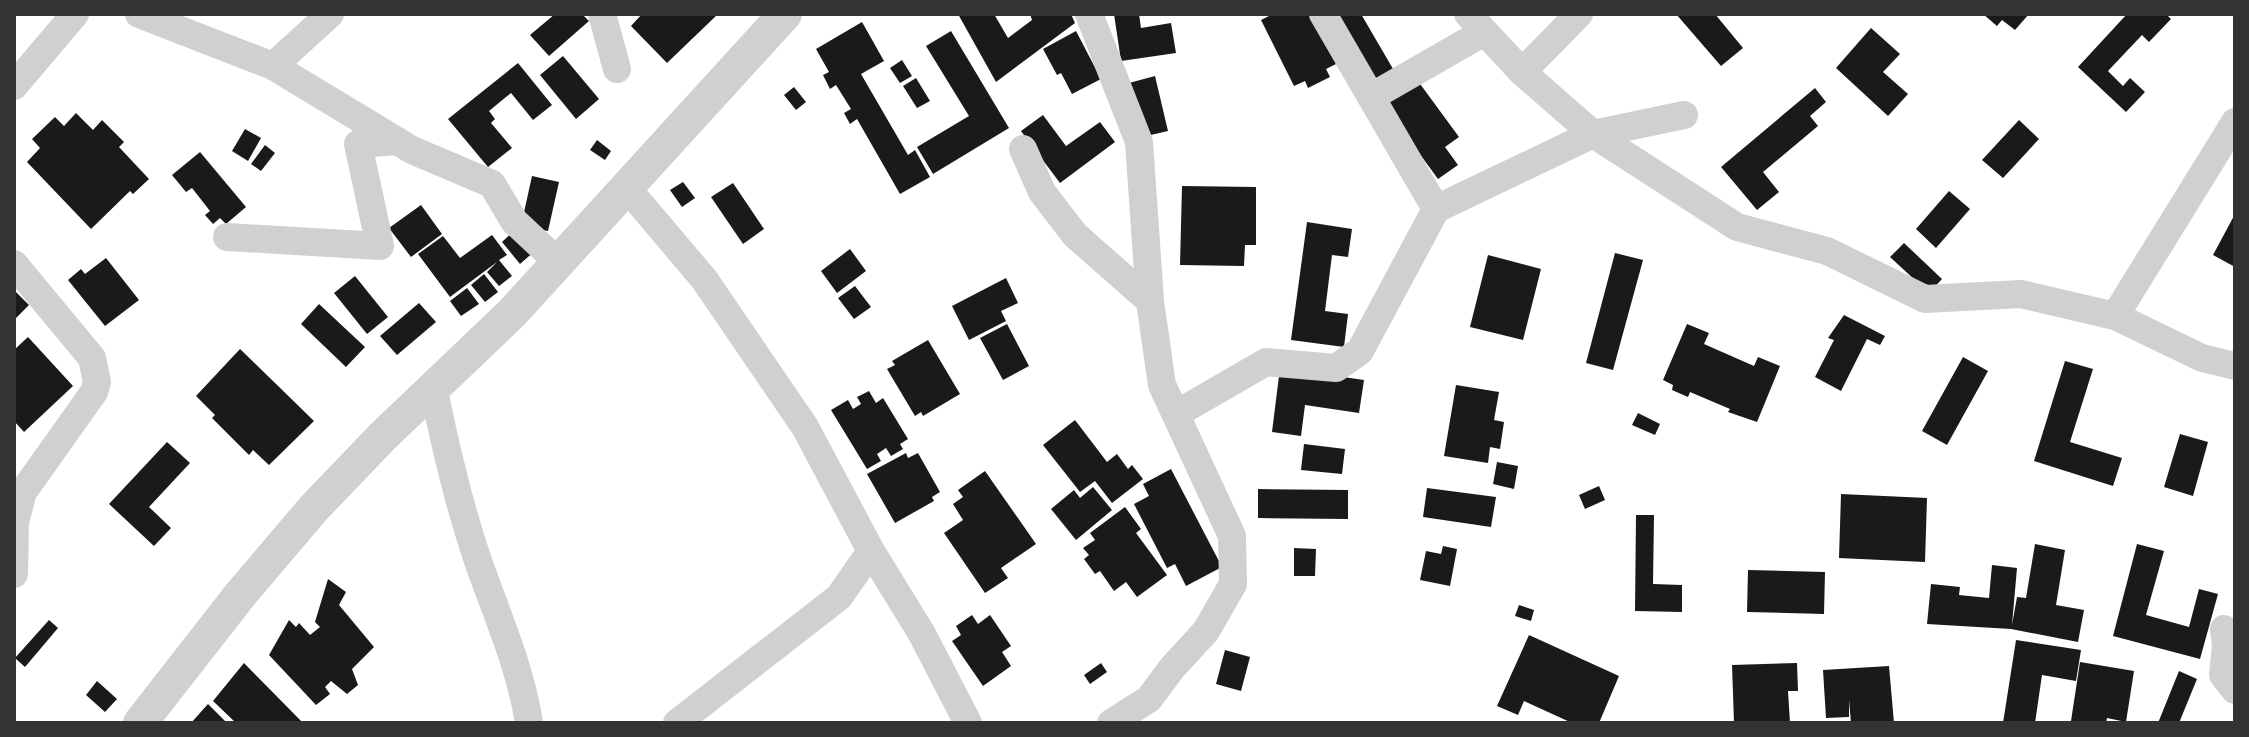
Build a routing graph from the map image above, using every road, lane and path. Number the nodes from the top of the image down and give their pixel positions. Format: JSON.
{"nodes":[{"id":1,"x":75,"y":14,"type":"edge"},
{"id":2,"x":139,"y":14,"type":"edge"},
{"id":3,"x":330,"y":14,"type":"edge"},
{"id":4,"x":602,"y":14,"type":"edge"},
{"id":5,"x":785,"y":14,"type":"edge"},
{"id":6,"x":1089,"y":14,"type":"edge"},
{"id":7,"x":1323,"y":14,"type":"edge"},
{"id":8,"x":1569,"y":19,"type":"edge"},
{"id":9,"x":1476,"y":23,"type":"edge"},
{"id":10,"x":273,"y":66,"type":"junction"},
{"id":11,"x":617,"y":69,"type":"dead end"},
{"id":12,"x":1522,"y":72,"type":"junction"},
{"id":13,"x":14,"y":86,"type":"edge"},
{"id":14,"x":1371,"y":97,"type":"junction"},
{"id":15,"x":1684,"y":115,"type":"dead end"},
{"id":16,"x":2235,"y":122,"type":"edge"},
{"id":17,"x":1593,"y":134,"type":"junction"},
{"id":18,"x":397,"y":141,"type":"junction"},
{"id":19,"x":1023,"y":149,"type":"dead end"},
{"id":20,"x":626,"y":187,"type":"junction"},
{"id":21,"x":1436,"y":209,"type":"junction"},
{"id":22,"x":227,"y":237,"type":"dead end"},
{"id":23,"x":559,"y":263,"type":"junction"},
{"id":24,"x":14,"y":264,"type":"edge"},
{"id":25,"x":1150,"y":301,"type":"junction"},
{"id":26,"x":2115,"y":316,"type":"junction"},
{"id":27,"x":2235,"y":366,"type":"edge"},
{"id":28,"x":434,"y":390,"type":"junction"},
{"id":29,"x":1176,"y":414,"type":"junction"},
{"id":30,"x":871,"y":551,"type":"junction"},
{"id":31,"x":14,"y":574,"type":"edge"},
{"id":32,"x":2224,"y":629,"type":"dead end"},
{"id":33,"x":2235,"y":690,"type":"edge"},
{"id":34,"x":140,"y":723,"type":"edge"},
{"id":35,"x":529,"y":723,"type":"edge"},
{"id":36,"x":677,"y":723,"type":"edge"},
{"id":37,"x":968,"y":723,"type":"edge"},
{"id":38,"x":1111,"y":723,"type":"edge"}],
"edges":[{"from":1,"to":13,"type":"street"},
{"from":2,"to":10,"type":"street"},
{"from":3,"to":10,"type":"street"},
{"from":4,"to":11,"type":"street"},
{"from":5,"to":20,"type":"street"},
{"from":6,"to":25,"type":"street"},
{"from":7,"to":14,"type":"street"},
{"from":8,"to":12,"type":"street"},
{"from":9,"to":12,"type":"street"},
{"from":9,"to":14,"type":"street"},
{"from":10,"to":18,"type":"street"},
{"from":12,"to":17,"type":"street"},
{"from":14,"to":21,"type":"street"},
{"from":15,"to":17,"type":"street"},
{"from":16,"to":26,"type":"street"},
{"from":17,"to":21,"type":"street"},
{"from":17,"to":26,"type":"street"},
{"from":18,"to":22,"type":"street"},
{"from":18,"to":23,"type":"street"},
{"from":19,"to":25,"type":"street"},
{"from":20,"to":23,"type":"street"},
{"from":20,"to":30,"type":"street"},
{"from":21,"to":29,"type":"street"},
{"from":23,"to":28,"type":"street"},
{"from":24,"to":31,"type":"street"},
{"from":25,"to":29,"type":"street"},
{"from":26,"to":27,"type":"street"},
{"from":28,"to":34,"type":"street"},
{"from":28,"to":35,"type":"street"},
{"from":29,"to":38,"type":"street"},
{"from":30,"to":36,"type":"street"},
{"from":30,"to":37,"type":"street"},
{"from":32,"to":33,"type":"street"}]}
